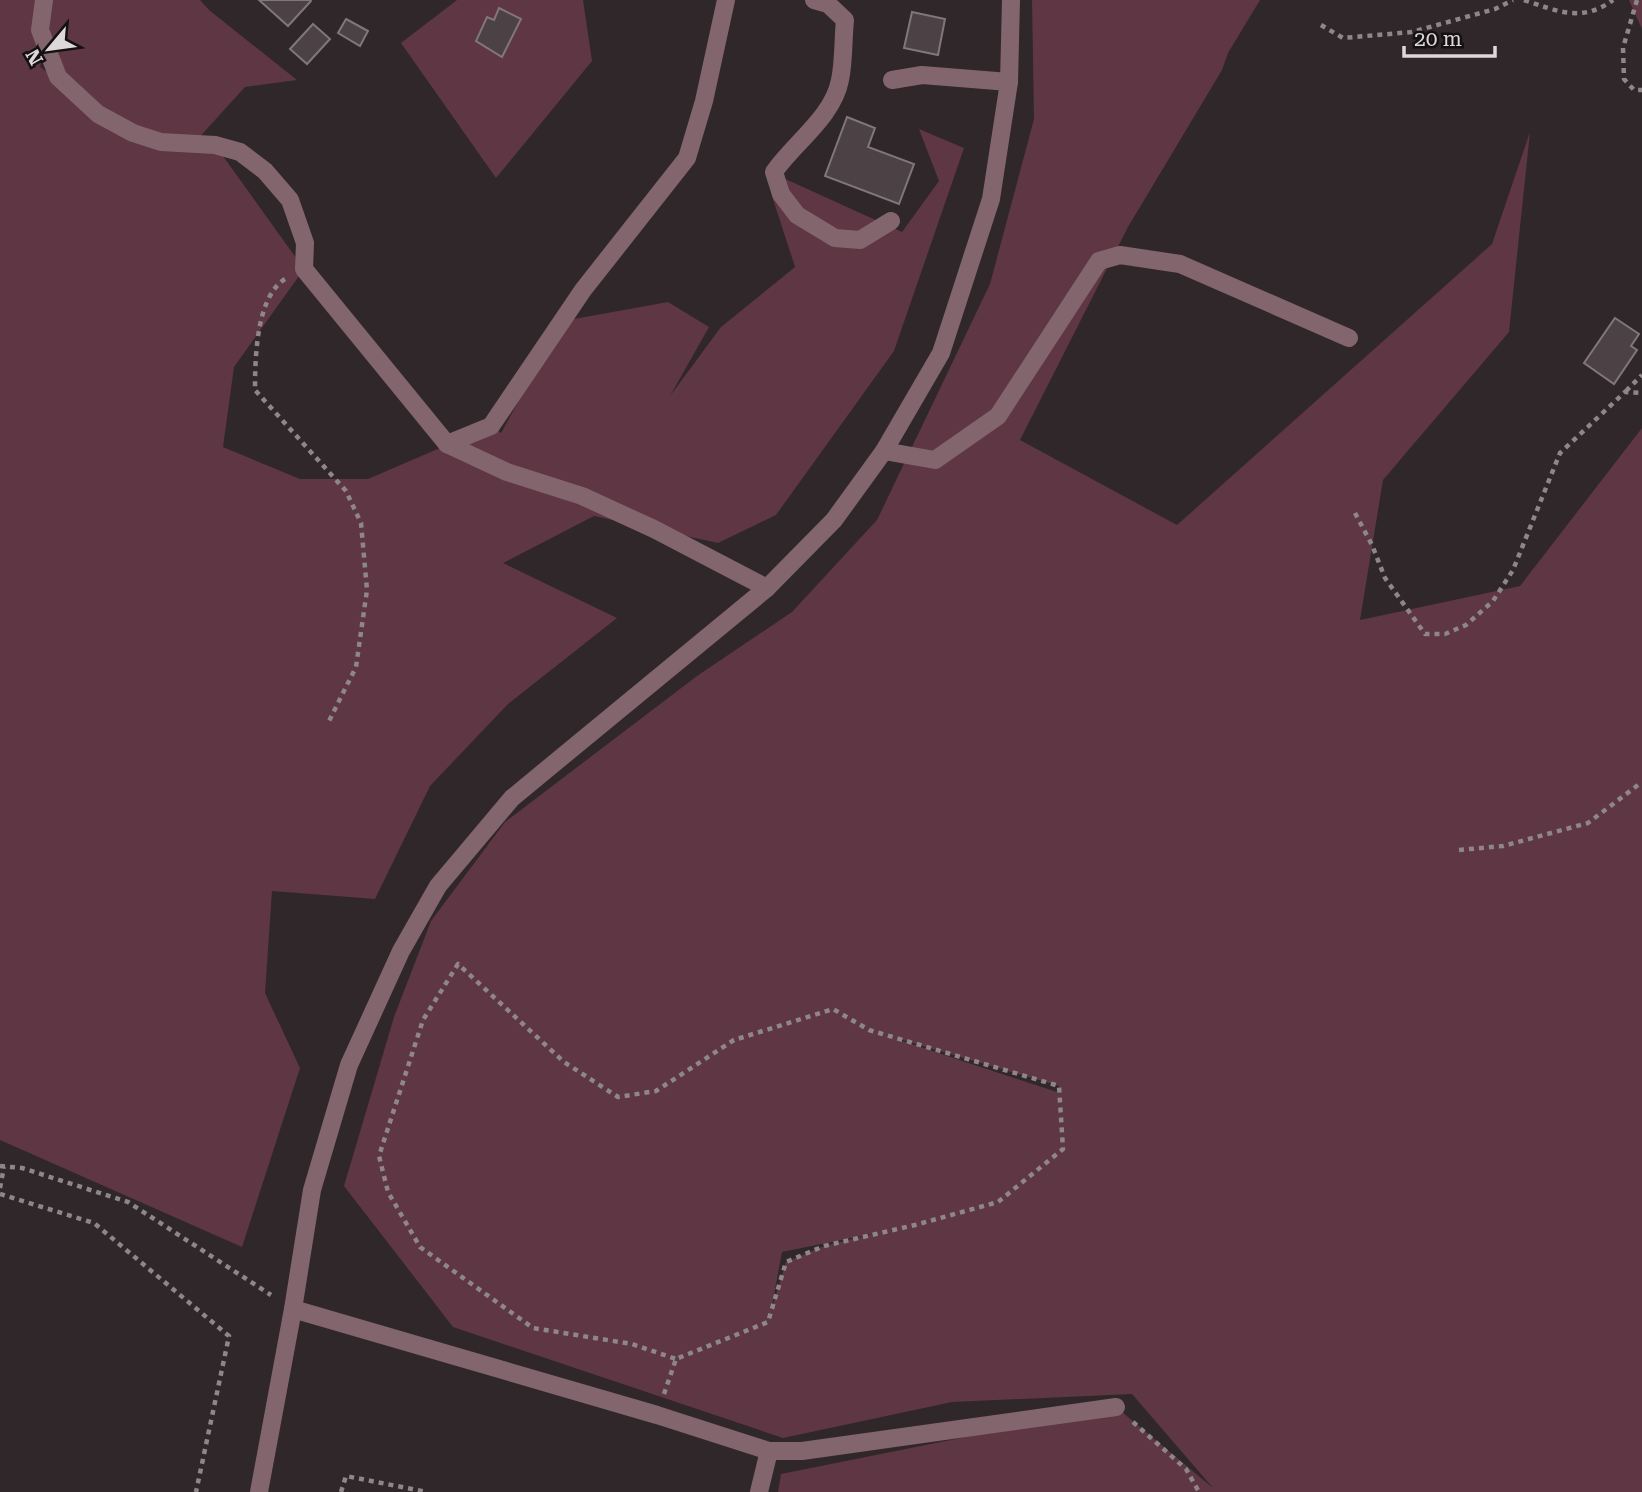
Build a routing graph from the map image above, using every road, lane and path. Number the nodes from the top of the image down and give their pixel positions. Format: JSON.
{"nodes":[{"id":1,"x":44,"y":0,"type":"edge"},
{"id":2,"x":726,"y":0,"type":"edge"},
{"id":3,"x":814,"y":0,"type":"edge"},
{"id":4,"x":1011,"y":0,"type":"edge"},
{"id":5,"x":1513,"y":0,"type":"edge"},
{"id":6,"x":1524,"y":0,"type":"edge"},
{"id":7,"x":1613,"y":0,"type":"edge"},
{"id":8,"x":1637,"y":0,"type":"edge"},
{"id":9,"x":1321,"y":25,"type":"dead end"},
{"id":10,"x":892,"y":80,"type":"dead end"},
{"id":11,"x":1009,"y":82,"type":"junction"},
{"id":12,"x":1642,"y":90,"type":"edge"},
{"id":13,"x":891,"y":221,"type":"dead end"},
{"id":14,"x":304,"y":269,"type":"junction"},
{"id":15,"x":1349,"y":338,"type":"dead end"},
{"id":16,"x":1642,"y":375,"type":"edge"},
{"id":17,"x":1625,"y":392,"type":"junction"},
{"id":18,"x":1642,"y":393,"type":"edge"},
{"id":19,"x":447,"y":444,"type":"junction"},
{"id":20,"x":884,"y":451,"type":"junction"},
{"id":21,"x":1355,"y":513,"type":"dead end"},
{"id":22,"x":767,"y":588,"type":"junction"},
{"id":23,"x":329,"y":721,"type":"dead end"},
{"id":24,"x":1642,"y":782,"type":"edge"},
{"id":25,"x":1459,"y":850,"type":"dead end"},
{"id":26,"x":2,"y":1167,"type":"edge"},
{"id":27,"x":0,"y":1188,"type":"edge"},
{"id":28,"x":0,"y":1195,"type":"edge"},
{"id":29,"x":293,"y":1309,"type":"junction"},
{"id":30,"x":676,"y":1359,"type":"junction"},
{"id":31,"x":1116,"y":1407,"type":"joint"},
{"id":32,"x":657,"y":1415,"type":"junction"},
{"id":33,"x":769,"y":1451,"type":"junction"},
{"id":34,"x":196,"y":1492,"type":"edge"},
{"id":35,"x":259,"y":1492,"type":"edge"},
{"id":36,"x":341,"y":1492,"type":"edge"},
{"id":37,"x":427,"y":1492,"type":"edge"},
{"id":38,"x":759,"y":1492,"type":"edge"},
{"id":39,"x":1199,"y":1492,"type":"edge"}],
"edges":[{"from":1,"to":14,"type":"street"},
{"from":2,"to":19,"type":"street"},
{"from":3,"to":13,"type":"street"},
{"from":4,"to":11,"type":"street"},
{"from":5,"to":9,"type":"path"},
{"from":6,"to":7,"type":"path"},
{"from":8,"to":12,"type":"path"},
{"from":10,"to":11,"type":"street"},
{"from":11,"to":20,"type":"street"},
{"from":14,"to":19,"type":"street"},
{"from":14,"to":23,"type":"path"},
{"from":15,"to":20,"type":"street"},
{"from":16,"to":17,"type":"path"},
{"from":17,"to":18,"type":"path"},
{"from":17,"to":21,"type":"path"},
{"from":19,"to":22,"type":"street"},
{"from":20,"to":22,"type":"street"},
{"from":22,"to":29,"type":"street"},
{"from":24,"to":25,"type":"path"},
{"from":26,"to":27,"type":"path"},
{"from":26,"to":29,"type":"path"},
{"from":28,"to":34,"type":"path"},
{"from":29,"to":32,"type":"street"},
{"from":29,"to":35,"type":"street"},
{"from":30,"to":30,"type":"path"},
{"from":30,"to":32,"type":"path"},
{"from":31,"to":33,"type":"street"},
{"from":31,"to":39,"type":"path"},
{"from":32,"to":33,"type":"street"},
{"from":33,"to":38,"type":"street"},
{"from":36,"to":37,"type":"path"}]}
